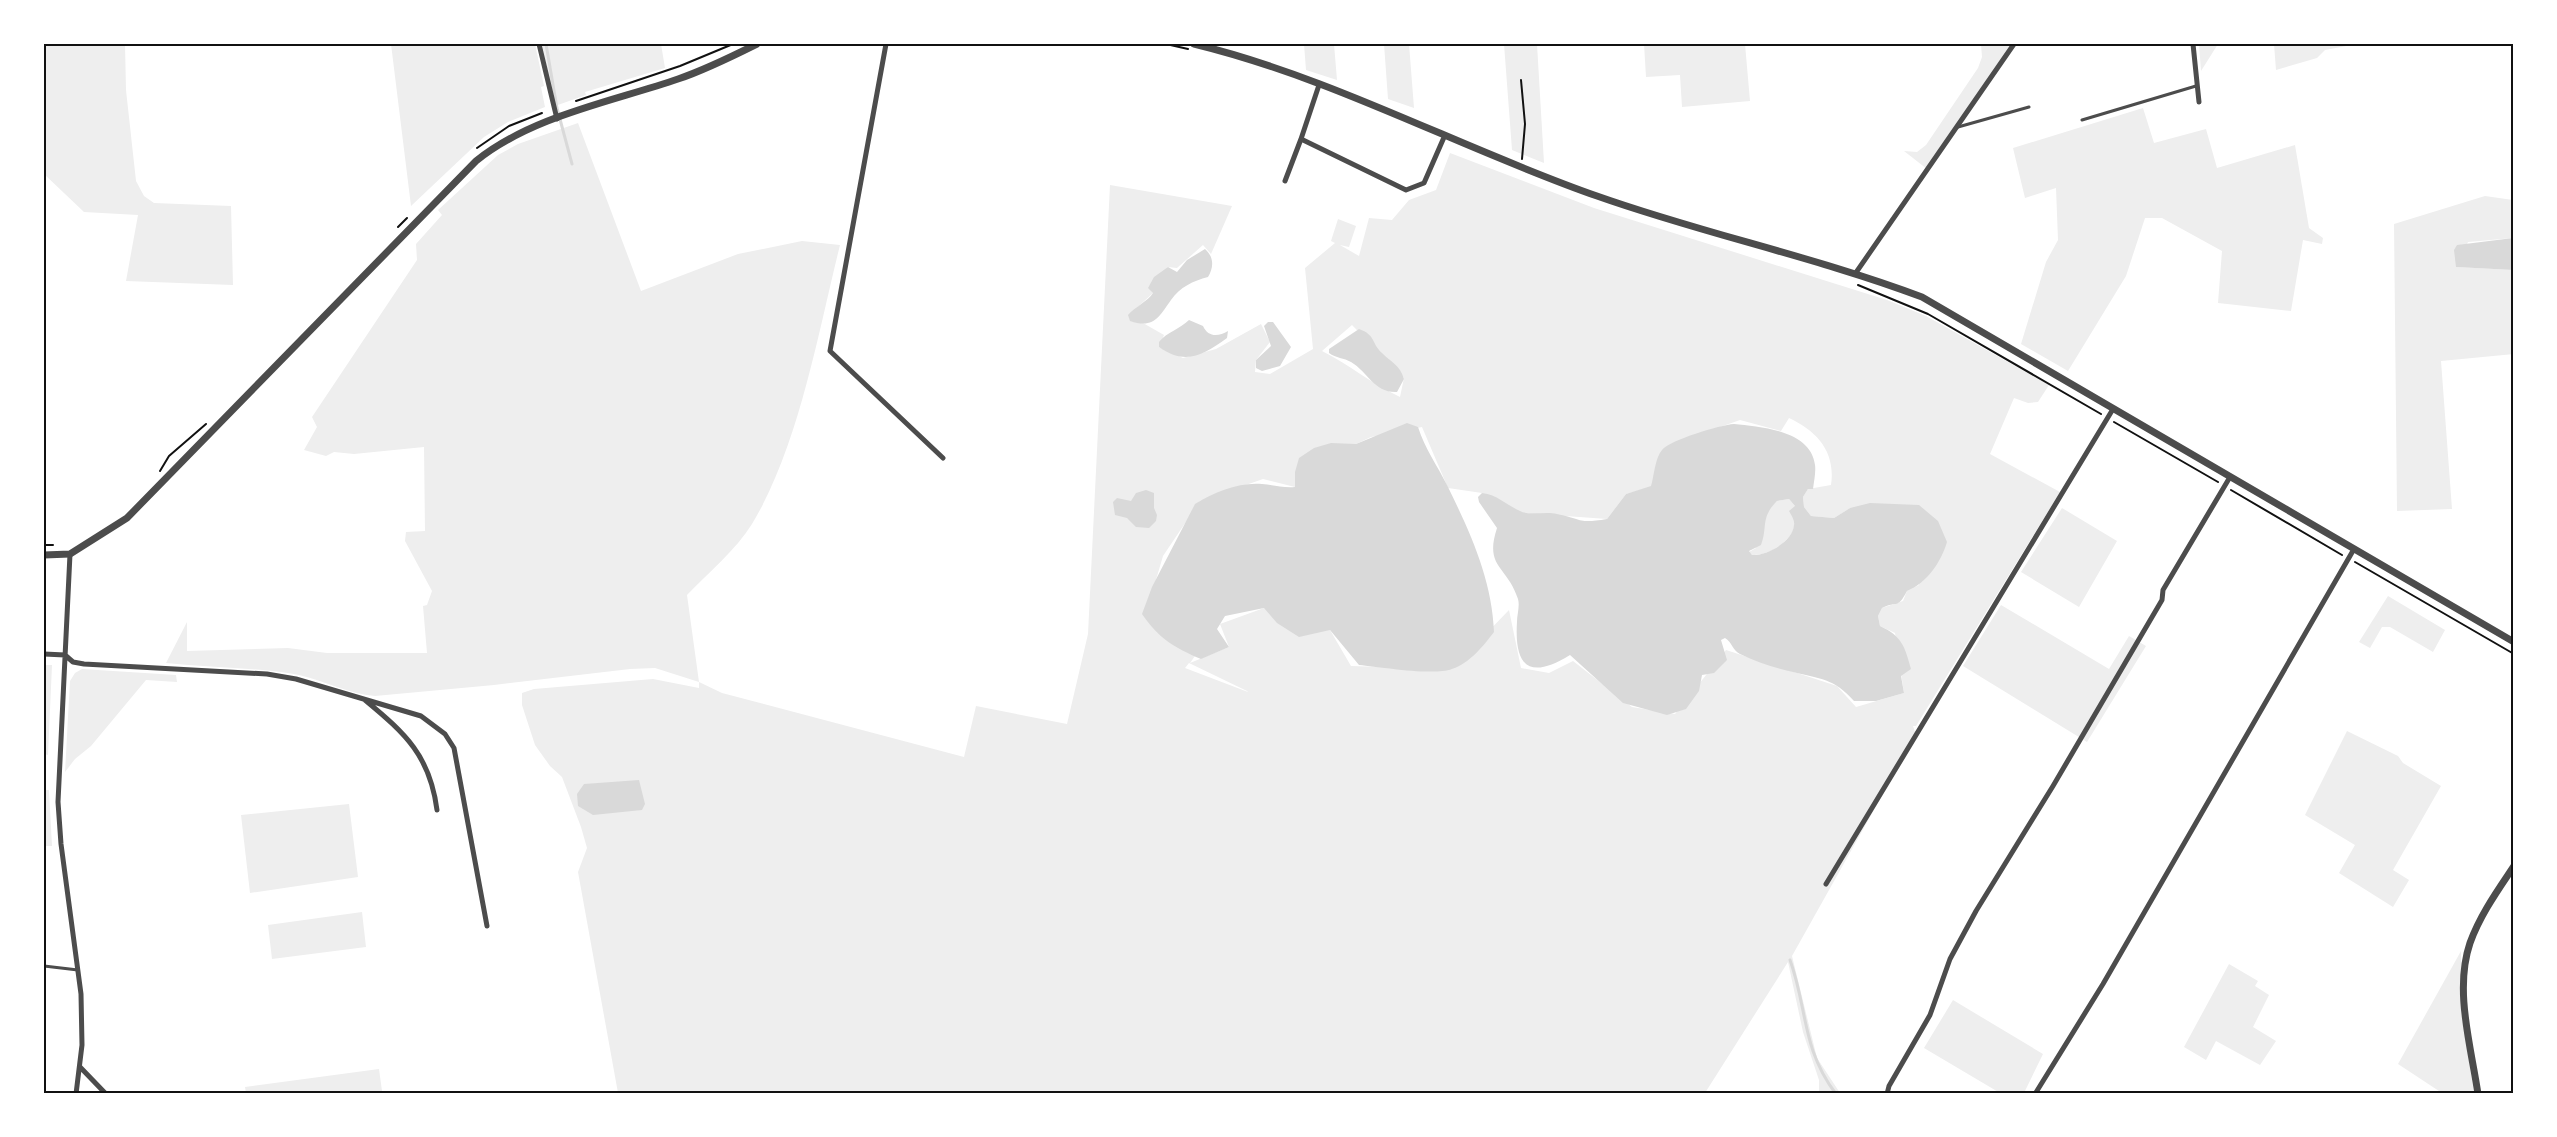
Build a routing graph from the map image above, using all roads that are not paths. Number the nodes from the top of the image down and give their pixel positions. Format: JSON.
{"nodes":[{"id":1,"x":539,"y":44,"type":"edge"},
{"id":2,"x":757,"y":44,"type":"edge"},
{"id":3,"x":886,"y":44,"type":"edge"},
{"id":4,"x":1194,"y":44,"type":"edge"},
{"id":5,"x":2014,"y":44,"type":"edge"},
{"id":6,"x":2193,"y":44,"type":"edge"},
{"id":7,"x":1319,"y":85,"type":"junction"},
{"id":8,"x":2196,"y":86,"type":"junction"},
{"id":9,"x":2199,"y":102,"type":"dead end"},
{"id":10,"x":2029,"y":107,"type":"dead end"},
{"id":11,"x":560,"y":118,"type":"junction"},
{"id":12,"x":2082,"y":120,"type":"dead end"},
{"id":13,"x":1958,"y":127,"type":"junction"},
{"id":14,"x":1445,"y":135,"type":"junction"},
{"id":15,"x":1301,"y":139,"type":"junction"},
{"id":16,"x":1285,"y":181,"type":"dead end"},
{"id":17,"x":1855,"y":274,"type":"junction"},
{"id":18,"x":2113,"y":409,"type":"junction"},
{"id":19,"x":943,"y":458,"type":"dead end"},
{"id":20,"x":2230,"y":477,"type":"junction"},
{"id":21,"x":2354,"y":549,"type":"junction"},
{"id":22,"x":70,"y":554,"type":"junction"},
{"id":23,"x":44,"y":555,"type":"edge"},
{"id":24,"x":2514,"y":642,"type":"edge"},
{"id":25,"x":44,"y":654,"type":"edge"},
{"id":26,"x":65,"y":655,"type":"junction"},
{"id":27,"x":364,"y":699,"type":"junction"},
{"id":28,"x":437,"y":810,"type":"dead end"},
{"id":29,"x":2514,"y":866,"type":"edge"},
{"id":30,"x":1826,"y":884,"type":"dead end"},
{"id":31,"x":487,"y":926,"type":"dead end"},
{"id":32,"x":44,"y":966,"type":"edge"},
{"id":33,"x":78,"y":970,"type":"junction"},
{"id":34,"x":79,"y":1066,"type":"junction"},
{"id":35,"x":76,"y":1094,"type":"edge"},
{"id":36,"x":106,"y":1094,"type":"edge"},
{"id":37,"x":1887,"y":1094,"type":"edge"},
{"id":38,"x":2035,"y":1094,"type":"edge"},
{"id":39,"x":2478,"y":1094,"type":"edge"}],
"edges":[{"from":1,"to":11,"type":"street"},
{"from":2,"to":11,"type":"street"},
{"from":3,"to":19,"type":"street"},
{"from":4,"to":7,"type":"street"},
{"from":5,"to":13,"type":"street"},
{"from":6,"to":8,"type":"street"},
{"from":7,"to":14,"type":"street"},
{"from":7,"to":15,"type":"street"},
{"from":8,"to":9,"type":"street"},
{"from":8,"to":12,"type":"lane"},
{"from":10,"to":13,"type":"lane"},
{"from":11,"to":22,"type":"street"},
{"from":13,"to":17,"type":"street"},
{"from":14,"to":15,"type":"street"},
{"from":14,"to":17,"type":"street"},
{"from":15,"to":16,"type":"street"},
{"from":17,"to":18,"type":"street"},
{"from":18,"to":20,"type":"street"},
{"from":18,"to":30,"type":"street"},
{"from":20,"to":21,"type":"street"},
{"from":20,"to":37,"type":"street"},
{"from":21,"to":24,"type":"street"},
{"from":21,"to":38,"type":"street"},
{"from":22,"to":23,"type":"street"},
{"from":22,"to":26,"type":"street"},
{"from":25,"to":26,"type":"street"},
{"from":26,"to":27,"type":"street"},
{"from":26,"to":33,"type":"street"},
{"from":27,"to":28,"type":"street"},
{"from":27,"to":31,"type":"street"},
{"from":29,"to":39,"type":"street"},
{"from":32,"to":33,"type":"lane"},
{"from":33,"to":34,"type":"street"},
{"from":34,"to":35,"type":"street"},
{"from":34,"to":36,"type":"street"}]}
